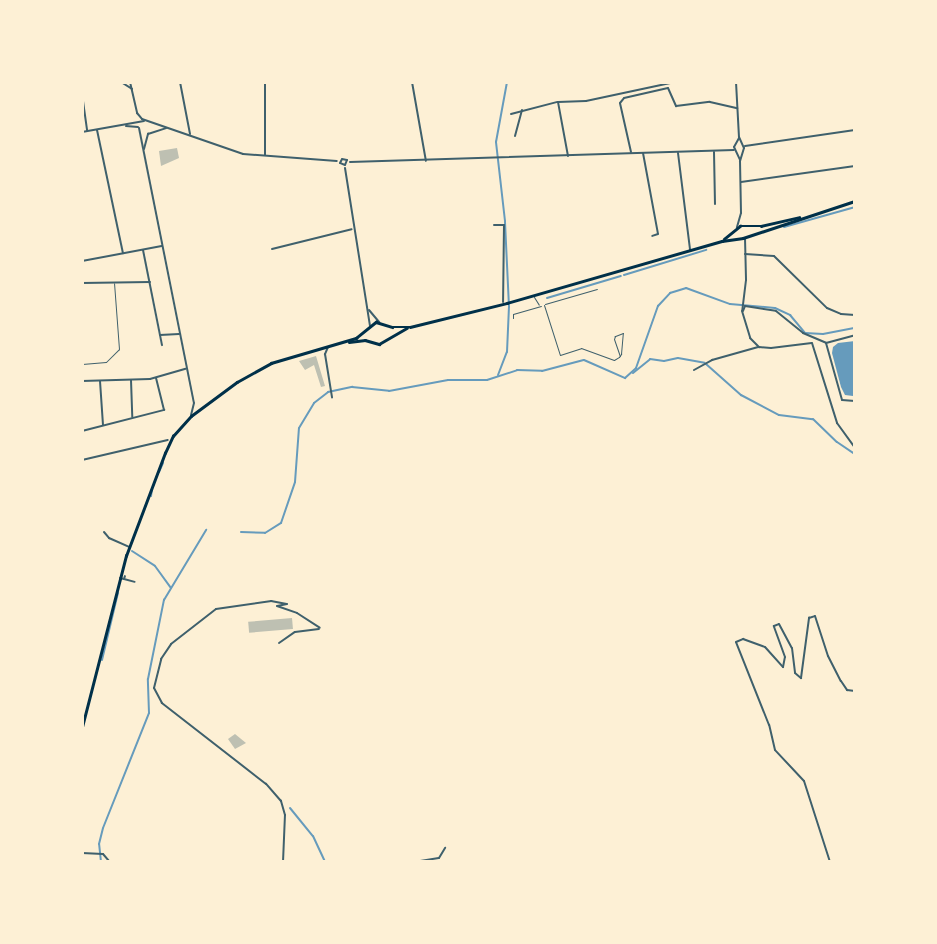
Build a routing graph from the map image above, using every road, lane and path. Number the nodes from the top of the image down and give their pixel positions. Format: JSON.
{"nodes":[{"id":1,"x":121,"y":82,"type":"edge"},
{"id":2,"x":130,"y":82,"type":"edge"},
{"id":3,"x":180,"y":82,"type":"edge"},
{"id":4,"x":265,"y":82,"type":"edge"},
{"id":5,"x":412,"y":82,"type":"edge"},
{"id":6,"x":675,"y":82,"type":"edge"},
{"id":7,"x":736,"y":82,"type":"edge"},
{"id":8,"x":132,"y":89,"type":"junction"},
{"id":9,"x":82,"y":94,"type":"edge"},
{"id":10,"x":558,"y":102,"type":"junction"},
{"id":11,"x":737,"y":108,"type":"junction"},
{"id":12,"x":522,"y":109,"type":"junction"},
{"id":13,"x":511,"y":114,"type":"dead end"},
{"id":14,"x":144,"y":121,"type":"junction"},
{"id":15,"x":151,"y":123,"type":"junction"},
{"id":16,"x":123,"y":126,"type":"junction"},
{"id":17,"x":139,"y":128,"type":"junction"},
{"id":18,"x":171,"y":128,"type":"junction"},
{"id":19,"x":97,"y":130,"type":"junction"},
{"id":20,"x":152,"y":131,"type":"junction"},
{"id":21,"x":855,"y":131,"type":"edge"},
{"id":22,"x":82,"y":132,"type":"edge"},
{"id":23,"x":87,"y":132,"type":"junction"},
{"id":24,"x":141,"y":132,"type":"junction"},
{"id":25,"x":148,"y":134,"type":"junction"},
{"id":26,"x":190,"y":135,"type":"junction"},
{"id":27,"x":515,"y":136,"type":"dead end"},
{"id":28,"x":739,"y":148,"type":"junction"},
{"id":29,"x":714,"y":150,"type":"junction"},
{"id":30,"x":678,"y":152,"type":"junction"},
{"id":31,"x":643,"y":153,"type":"junction"},
{"id":32,"x":649,"y":153,"type":"junction"},
{"id":33,"x":631,"y":154,"type":"junction"},
{"id":34,"x":144,"y":155,"type":"junction"},
{"id":35,"x":265,"y":156,"type":"junction"},
{"id":36,"x":568,"y":157,"type":"junction"},
{"id":37,"x":646,"y":160,"type":"junction"},
{"id":38,"x":347,"y":162,"type":"junction"},
{"id":39,"x":426,"y":162,"type":"junction"},
{"id":40,"x":341,"y":164,"type":"junction"},
{"id":41,"x":855,"y":166,"type":"edge"},
{"id":42,"x":741,"y":182,"type":"junction"},
{"id":43,"x":855,"y":201,"type":"edge"},
{"id":44,"x":715,"y":204,"type":"dead end"},
{"id":45,"x":801,"y":217,"type":"junction"},
{"id":46,"x":739,"y":220,"type":"junction"},
{"id":47,"x":494,"y":225,"type":"dead end"},
{"id":48,"x":745,"y":227,"type":"junction"},
{"id":49,"x":737,"y":228,"type":"junction"},
{"id":50,"x":353,"y":229,"type":"junction"},
{"id":51,"x":652,"y":236,"type":"dead end"},
{"id":52,"x":743,"y":237,"type":"junction"},
{"id":53,"x":722,"y":241,"type":"junction"},
{"id":54,"x":163,"y":246,"type":"junction"},
{"id":55,"x":272,"y":248,"type":"dead end"},
{"id":56,"x":143,"y":250,"type":"junction"},
{"id":57,"x":690,"y":250,"type":"junction"},
{"id":58,"x":123,"y":253,"type":"junction"},
{"id":59,"x":744,"y":254,"type":"junction"},
{"id":60,"x":82,"y":261,"type":"edge"},
{"id":61,"x":150,"y":282,"type":"junction"},
{"id":62,"x":114,"y":283,"type":"junction"},
{"id":63,"x":82,"y":284,"type":"edge"},
{"id":64,"x":597,"y":289,"type":"dead end"},
{"id":65,"x":534,"y":295,"type":"junction"},
{"id":66,"x":507,"y":302,"type":"junction"},
{"id":67,"x":544,"y":305,"type":"junction"},
{"id":68,"x":540,"y":306,"type":"junction"},
{"id":69,"x":369,"y":309,"type":"junction"},
{"id":70,"x":742,"y":310,"type":"junction"},
{"id":71,"x":855,"y":315,"type":"edge"},
{"id":72,"x":513,"y":318,"type":"dead end"},
{"id":73,"x":379,"y":322,"type":"junction"},
{"id":74,"x":370,"y":325,"type":"junction"},
{"id":75,"x":386,"y":326,"type":"junction"},
{"id":76,"x":410,"y":327,"type":"junction"},
{"id":77,"x":366,"y":332,"type":"junction"},
{"id":78,"x":180,"y":334,"type":"junction"},
{"id":79,"x":160,"y":335,"type":"junction"},
{"id":80,"x":855,"y":335,"type":"edge"},
{"id":81,"x":388,"y":337,"type":"junction"},
{"id":82,"x":346,"y":342,"type":"junction"},
{"id":83,"x":370,"y":342,"type":"junction"},
{"id":84,"x":826,"y":344,"type":"junction"},
{"id":85,"x":162,"y":345,"type":"dead end"},
{"id":86,"x":328,"y":347,"type":"junction"},
{"id":87,"x":759,"y":347,"type":"junction"},
{"id":88,"x":319,"y":349,"type":"junction"},
{"id":89,"x":325,"y":354,"type":"junction"},
{"id":90,"x":620,"y":356,"type":"junction"},
{"id":91,"x":82,"y":364,"type":"edge"},
{"id":92,"x":187,"y":369,"type":"junction"},
{"id":93,"x":694,"y":370,"type":"dead end"},
{"id":94,"x":156,"y":378,"type":"junction"},
{"id":95,"x":131,"y":379,"type":"junction"},
{"id":96,"x":100,"y":380,"type":"junction"},
{"id":97,"x":82,"y":381,"type":"edge"},
{"id":98,"x":332,"y":397,"type":"dead end"},
{"id":99,"x":855,"y":401,"type":"edge"},
{"id":100,"x":194,"y":402,"type":"junction"},
{"id":101,"x":200,"y":409,"type":"junction"},
{"id":102,"x":191,"y":416,"type":"junction"},
{"id":103,"x":132,"y":418,"type":"junction"},
{"id":104,"x":103,"y":426,"type":"junction"},
{"id":105,"x":82,"y":430,"type":"edge"},
{"id":106,"x":169,"y":441,"type":"junction"},
{"id":107,"x":855,"y":448,"type":"edge"},
{"id":108,"x":82,"y":460,"type":"edge"},
{"id":109,"x":104,"y":532,"type":"dead end"},
{"id":110,"x":129,"y":547,"type":"junction"},
{"id":111,"x":119,"y":577,"type":"junction"},
{"id":112,"x":135,"y":582,"type":"dead end"},
{"id":113,"x":279,"y":643,"type":"dead end"},
{"id":114,"x":855,"y":691,"type":"edge"},
{"id":115,"x":82,"y":727,"type":"edge"},
{"id":116,"x":444,"y":848,"type":"dead end"},
{"id":117,"x":82,"y":853,"type":"edge"},
{"id":118,"x":110,"y":862,"type":"edge"},
{"id":119,"x":283,"y":862,"type":"edge"},
{"id":120,"x":414,"y":862,"type":"edge"},
{"id":121,"x":830,"y":862,"type":"edge"}],
"edges":[{"from":1,"to":8,"type":"street"},
{"from":2,"to":8,"type":"street"},
{"from":3,"to":26,"type":"street"},
{"from":4,"to":35,"type":"street"},
{"from":5,"to":39,"type":"street"},
{"from":6,"to":10,"type":"street"},
{"from":7,"to":11,"type":"street"},
{"from":8,"to":14,"type":"street"},
{"from":9,"to":23,"type":"street"},
{"from":10,"to":12,"type":"street"},
{"from":10,"to":36,"type":"street"},
{"from":11,"to":28,"type":"street"},
{"from":11,"to":33,"type":"street"},
{"from":12,"to":13,"type":"street"},
{"from":12,"to":27,"type":"street"},
{"from":14,"to":15,"type":"street"},
{"from":14,"to":16,"type":"street"},
{"from":14,"to":17,"type":"street"},
{"from":15,"to":18,"type":"street"},
{"from":15,"to":20,"type":"street"},
{"from":16,"to":17,"type":"street"},
{"from":16,"to":19,"type":"street"},
{"from":17,"to":24,"type":"street"},
{"from":18,"to":20,"type":"street"},
{"from":18,"to":26,"type":"street"},
{"from":19,"to":23,"type":"street"},
{"from":19,"to":58,"type":"street"},
{"from":20,"to":25,"type":"street"},
{"from":21,"to":28,"type":"street"},
{"from":22,"to":23,"type":"street"},
{"from":24,"to":25,"type":"street"},
{"from":24,"to":34,"type":"street"},
{"from":25,"to":34,"type":"street"},
{"from":26,"to":35,"type":"street"},
{"from":28,"to":29,"type":"street"},
{"from":28,"to":42,"type":"street"},
{"from":29,"to":30,"type":"street"},
{"from":29,"to":44,"type":"street"},
{"from":30,"to":32,"type":"street"},
{"from":30,"to":57,"type":"street"},
{"from":31,"to":32,"type":"street"},
{"from":31,"to":33,"type":"street"},
{"from":31,"to":37,"type":"street"},
{"from":32,"to":37,"type":"street"},
{"from":33,"to":36,"type":"street"},
{"from":34,"to":54,"type":"street"},
{"from":35,"to":40,"type":"street"},
{"from":36,"to":39,"type":"street"},
{"from":37,"to":51,"type":"street"},
{"from":38,"to":39,"type":"street"},
{"from":38,"to":40,"type":"street"},
{"from":38,"to":40,"type":"street"},
{"from":40,"to":50,"type":"street"},
{"from":41,"to":42,"type":"street"},
{"from":42,"to":46,"type":"street"},
{"from":43,"to":45,"type":"main road"},
{"from":45,"to":48,"type":"main road"},
{"from":45,"to":52,"type":"main road"},
{"from":46,"to":48,"type":"street"},
{"from":46,"to":49,"type":"street"},
{"from":47,"to":66,"type":"street"},
{"from":48,"to":49,"type":"main road"},
{"from":48,"to":52,"type":"main road"},
{"from":49,"to":52,"type":"main road"},
{"from":49,"to":53,"type":"main road"},
{"from":50,"to":55,"type":"street"},
{"from":50,"to":69,"type":"street"},
{"from":52,"to":53,"type":"main road"},
{"from":52,"to":59,"type":"street"},
{"from":53,"to":57,"type":"main road"},
{"from":54,"to":56,"type":"street"},
{"from":54,"to":78,"type":"street"},
{"from":56,"to":58,"type":"street"},
{"from":56,"to":61,"type":"street"},
{"from":57,"to":65,"type":"main road"},
{"from":58,"to":60,"type":"street"},
{"from":59,"to":70,"type":"street"},
{"from":59,"to":71,"type":"street"},
{"from":61,"to":62,"type":"street"},
{"from":61,"to":79,"type":"street"},
{"from":62,"to":63,"type":"street"},
{"from":62,"to":91,"type":"lane"},
{"from":64,"to":67,"type":"lane"},
{"from":65,"to":66,"type":"main road"},
{"from":65,"to":68,"type":"lane"},
{"from":66,"to":76,"type":"main road"},
{"from":67,"to":68,"type":"lane"},
{"from":67,"to":90,"type":"lane"},
{"from":68,"to":72,"type":"lane"},
{"from":69,"to":73,"type":"street"},
{"from":69,"to":74,"type":"street"},
{"from":70,"to":84,"type":"street"},
{"from":70,"to":87,"type":"street"},
{"from":73,"to":74,"type":"main road"},
{"from":73,"to":75,"type":"main road"},
{"from":74,"to":77,"type":"main road"},
{"from":75,"to":76,"type":"main road"},
{"from":75,"to":81,"type":"main road"},
{"from":76,"to":81,"type":"main road"},
{"from":77,"to":82,"type":"main road"},
{"from":77,"to":83,"type":"main road"},
{"from":78,"to":79,"type":"street"},
{"from":78,"to":92,"type":"street"},
{"from":79,"to":85,"type":"street"},
{"from":80,"to":84,"type":"street"},
{"from":81,"to":83,"type":"main road"},
{"from":82,"to":83,"type":"main road"},
{"from":82,"to":86,"type":"main road"},
{"from":84,"to":99,"type":"street"},
{"from":86,"to":88,"type":"main road"},
{"from":86,"to":89,"type":"street"},
{"from":87,"to":93,"type":"street"},
{"from":87,"to":107,"type":"street"},
{"from":88,"to":89,"type":"street"},
{"from":88,"to":101,"type":"main road"},
{"from":89,"to":98,"type":"street"},
{"from":90,"to":90,"type":"lane"},
{"from":92,"to":94,"type":"street"},
{"from":92,"to":100,"type":"street"},
{"from":94,"to":95,"type":"street"},
{"from":94,"to":103,"type":"street"},
{"from":95,"to":96,"type":"street"},
{"from":95,"to":103,"type":"street"},
{"from":96,"to":97,"type":"street"},
{"from":96,"to":104,"type":"street"},
{"from":100,"to":101,"type":"street"},
{"from":100,"to":102,"type":"street"},
{"from":101,"to":102,"type":"main road"},
{"from":102,"to":106,"type":"main road"},
{"from":103,"to":104,"type":"street"},
{"from":104,"to":105,"type":"street"},
{"from":106,"to":108,"type":"street"},
{"from":106,"to":110,"type":"main road"},
{"from":109,"to":110,"type":"street"},
{"from":110,"to":111,"type":"main road"},
{"from":111,"to":112,"type":"street"},
{"from":111,"to":115,"type":"main road"},
{"from":113,"to":119,"type":"street"},
{"from":114,"to":121,"type":"street"},
{"from":116,"to":120,"type":"street"},
{"from":117,"to":118,"type":"street"}]}
